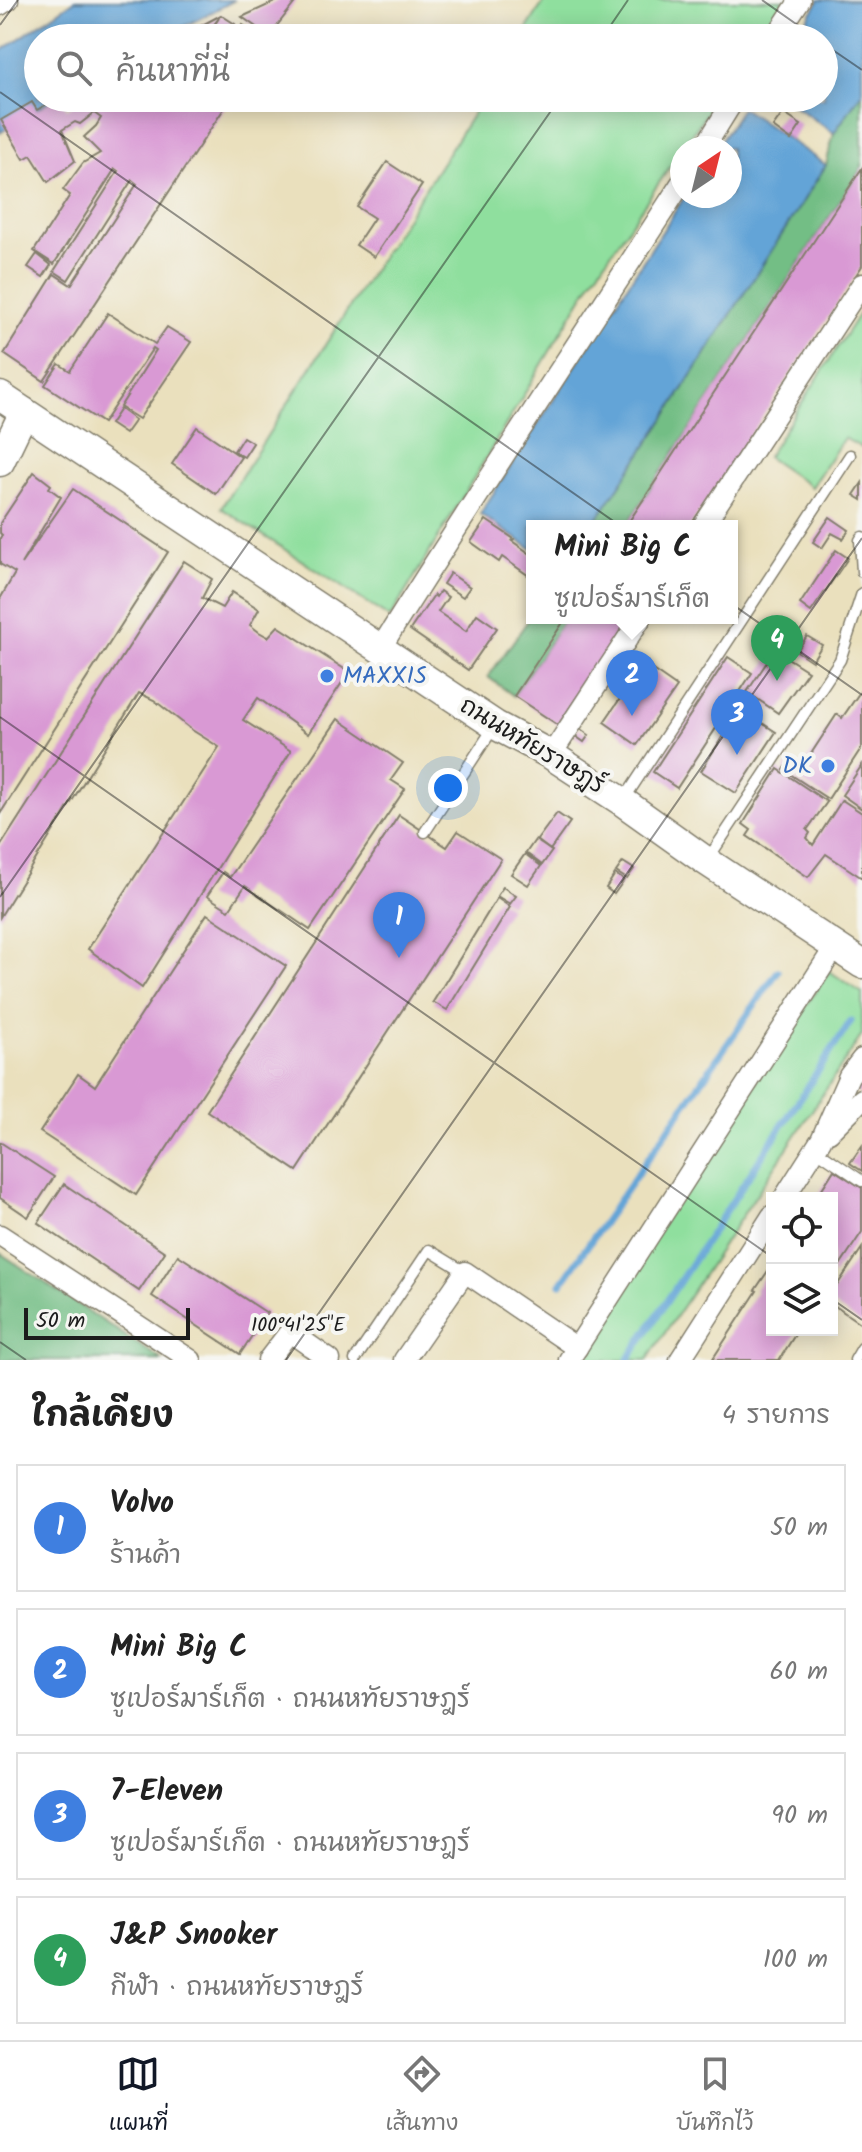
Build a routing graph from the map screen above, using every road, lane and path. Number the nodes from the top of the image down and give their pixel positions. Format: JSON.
{"nodes":[{"id":1,"x":8,"y":0,"type":"edge"},
{"id":2,"x":800,"y":0,"type":"edge"},
{"id":3,"x":0,"y":5,"type":"edge"},
{"id":4,"x":784,"y":24,"type":"edge"},
{"id":5,"x":726,"y":112,"type":"edge"},
{"id":6,"x":711,"y":136,"type":"edge"},
{"id":7,"x":670,"y":201,"type":"edge"},
{"id":8,"x":862,"y":284,"type":"edge"},
{"id":9,"x":0,"y":396,"type":"edge"},
{"id":10,"x":24,"y":412,"type":"junction"},
{"id":11,"x":850,"y":455,"type":"dead end"},
{"id":12,"x":0,"y":462,"type":"edge"},
{"id":13,"x":707,"y":520,"type":"edge"},
{"id":14,"x":862,"y":537,"type":"edge"},
{"id":15,"x":862,"y":572,"type":"edge"},
{"id":16,"x":862,"y":593,"type":"edge"},
{"id":17,"x":637,"y":624,"type":"edge"},
{"id":18,"x":380,"y":649,"type":"junction"},
{"id":19,"x":495,"y":725,"type":"junction"},
{"id":20,"x":551,"y":755,"type":"junction"},
{"id":21,"x":623,"y":802,"type":"junction"},
{"id":22,"x":425,"y":832,"type":"dead end"},
{"id":23,"x":706,"y":861,"type":"junction"},
{"id":24,"x":835,"y":947,"type":"junction"},
{"id":25,"x":862,"y":964,"type":"edge"},
{"id":26,"x":862,"y":1059,"type":"edge"},
{"id":27,"x":862,"y":1099,"type":"edge"},
{"id":28,"x":818,"y":1145,"type":"junction"},
{"id":29,"x":862,"y":1181,"type":"edge"},
{"id":30,"x":788,"y":1192,"type":"edge"},
{"id":31,"x":766,"y":1225,"type":"edge"},
{"id":32,"x":0,"y":1235,"type":"edge"},
{"id":33,"x":465,"y":1272,"type":"junction"},
{"id":34,"x":862,"y":1348,"type":"edge"},
{"id":35,"x":573,"y":1354,"type":"edge"},
{"id":36,"x":191,"y":1360,"type":"edge"},
{"id":37,"x":268,"y":1360,"type":"edge"},
{"id":38,"x":330,"y":1360,"type":"edge"},
{"id":39,"x":355,"y":1360,"type":"edge"},
{"id":40,"x":404,"y":1360,"type":"edge"},
{"id":41,"x":680,"y":1360,"type":"edge"},
{"id":42,"x":855,"y":1360,"type":"edge"}],
"edges":[{"from":1,"to":3,"type":"street"},
{"from":2,"to":4,"type":"street"},
{"from":5,"to":6,"type":"street"},
{"from":7,"to":18,"type":"street"},
{"from":8,"to":13,"type":"street"},
{"from":9,"to":10,"type":"main road","name":"ถนนหทัยราษฎร์"},
{"from":10,"to":12,"type":"main road"},
{"from":10,"to":18,"type":"main road","name":"ถนนหทัยราษฎร์"},
{"from":11,"to":21,"type":"lane"},
{"from":14,"to":15,"type":"lane"},
{"from":16,"to":23,"type":"lane"},
{"from":17,"to":20,"type":"street"},
{"from":18,"to":19,"type":"main road","name":"ถนนหทัยราษฎร์"},
{"from":19,"to":20,"type":"main road","name":"ถนนหทัยราษฎร์"},
{"from":19,"to":22,"type":"lane"},
{"from":20,"to":21,"type":"main road","name":"ถนนหทัยราษฎร์"},
{"from":21,"to":23,"type":"main road","name":"ถนนหทัยราษฎร์"},
{"from":23,"to":24,"type":"main road","name":"ถนนหทัยราษฎร์"},
{"from":24,"to":25,"type":"main road","name":"ถนนหทัยราษฎร์"},
{"from":24,"to":35,"type":"street"},
{"from":26,"to":28,"type":"street"},
{"from":27,"to":28,"type":"street"},
{"from":28,"to":29,"type":"lane"},
{"from":28,"to":30,"type":"street"},
{"from":31,"to":41,"type":"street"},
{"from":32,"to":36,"type":"street"},
{"from":33,"to":35,"type":"street"},
{"from":33,"to":39,"type":"lane"},
{"from":33,"to":40,"type":"street"},
{"from":34,"to":42,"type":"lane"},
{"from":37,"to":38,"type":"street"}]}
